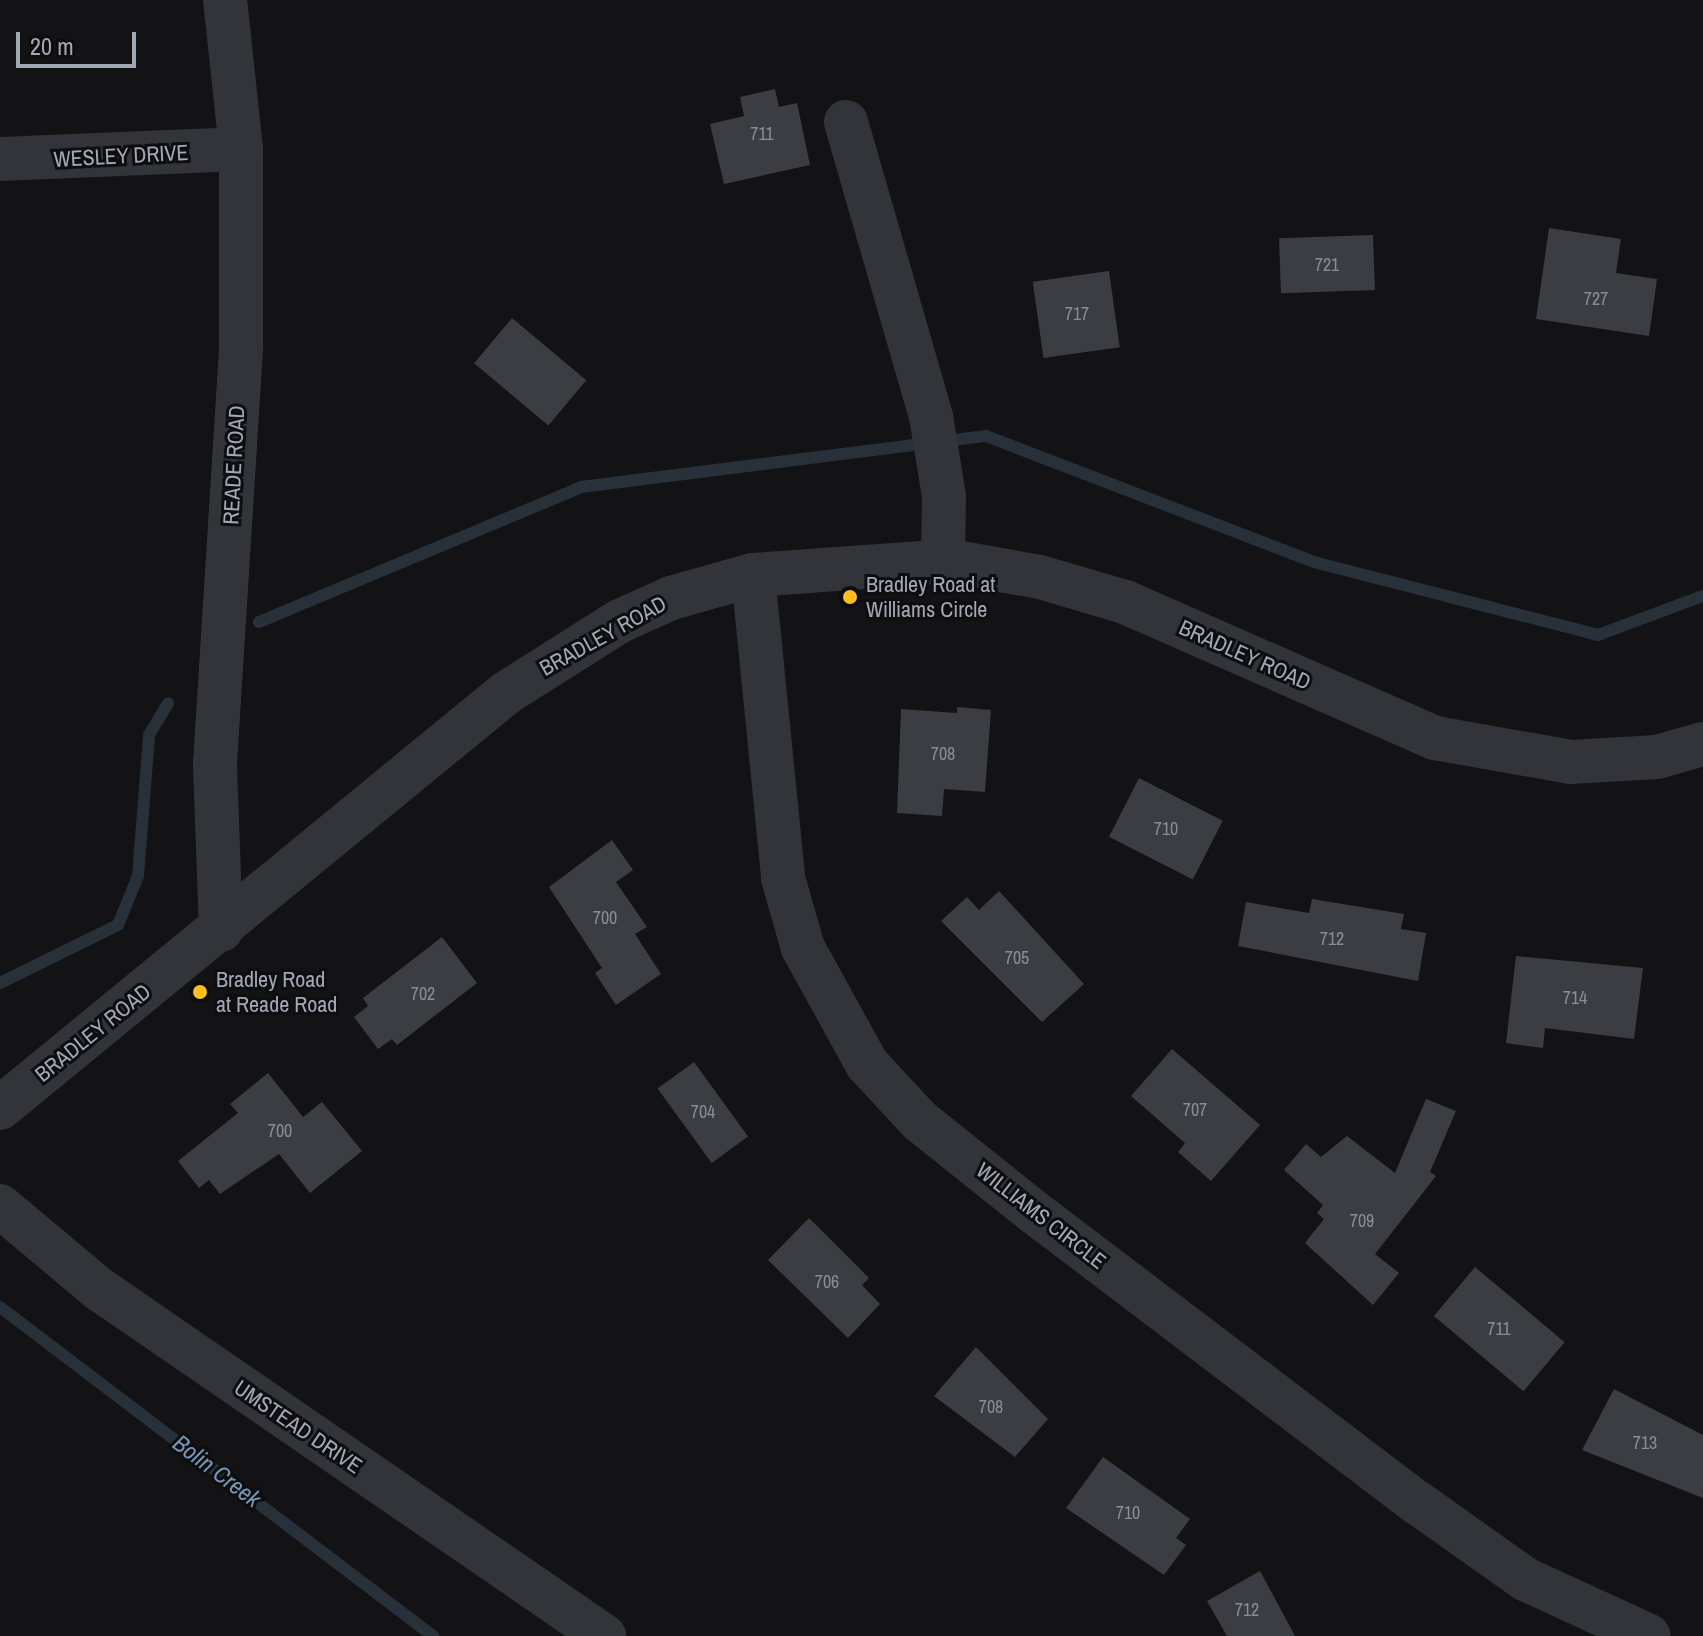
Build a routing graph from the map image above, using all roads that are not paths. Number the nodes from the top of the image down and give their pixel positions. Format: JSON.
{"nodes":[{"id":1,"x":225,"y":0,"type":"edge"},
{"id":2,"x":846,"y":122,"type":"dead end"},
{"id":3,"x":241,"y":149,"type":"junction"},
{"id":4,"x":0,"y":159,"type":"edge"},
{"id":5,"x":943,"y":561,"type":"junction"},
{"id":6,"x":753,"y":575,"type":"junction"},
{"id":7,"x":1703,"y":744,"type":"edge"},
{"id":8,"x":221,"y":930,"type":"junction"},
{"id":9,"x":0,"y":1108,"type":"edge"},
{"id":10,"x":0,"y":1206,"type":"edge"},
{"id":11,"x":604,"y":1636,"type":"edge"},
{"id":12,"x":1649,"y":1636,"type":"edge"}],
"edges":[{"from":1,"to":3,"type":"street","name":"READE ROAD"},
{"from":2,"to":5,"type":"street"},
{"from":3,"to":4,"type":"street","name":"WESLEY DRIVE"},
{"from":3,"to":8,"type":"street","name":"READE ROAD"},
{"from":5,"to":6,"type":"street","name":"BRADLEY ROAD"},
{"from":5,"to":7,"type":"street","name":"BRADLEY ROAD"},
{"from":6,"to":8,"type":"street","name":"BRADLEY ROAD"},
{"from":6,"to":12,"type":"street","name":"WILLIAMS CIRCLE"},
{"from":8,"to":9,"type":"street","name":"BRADLEY ROAD"},
{"from":10,"to":11,"type":"street","name":"UMSTEAD DRIVE"}]}
